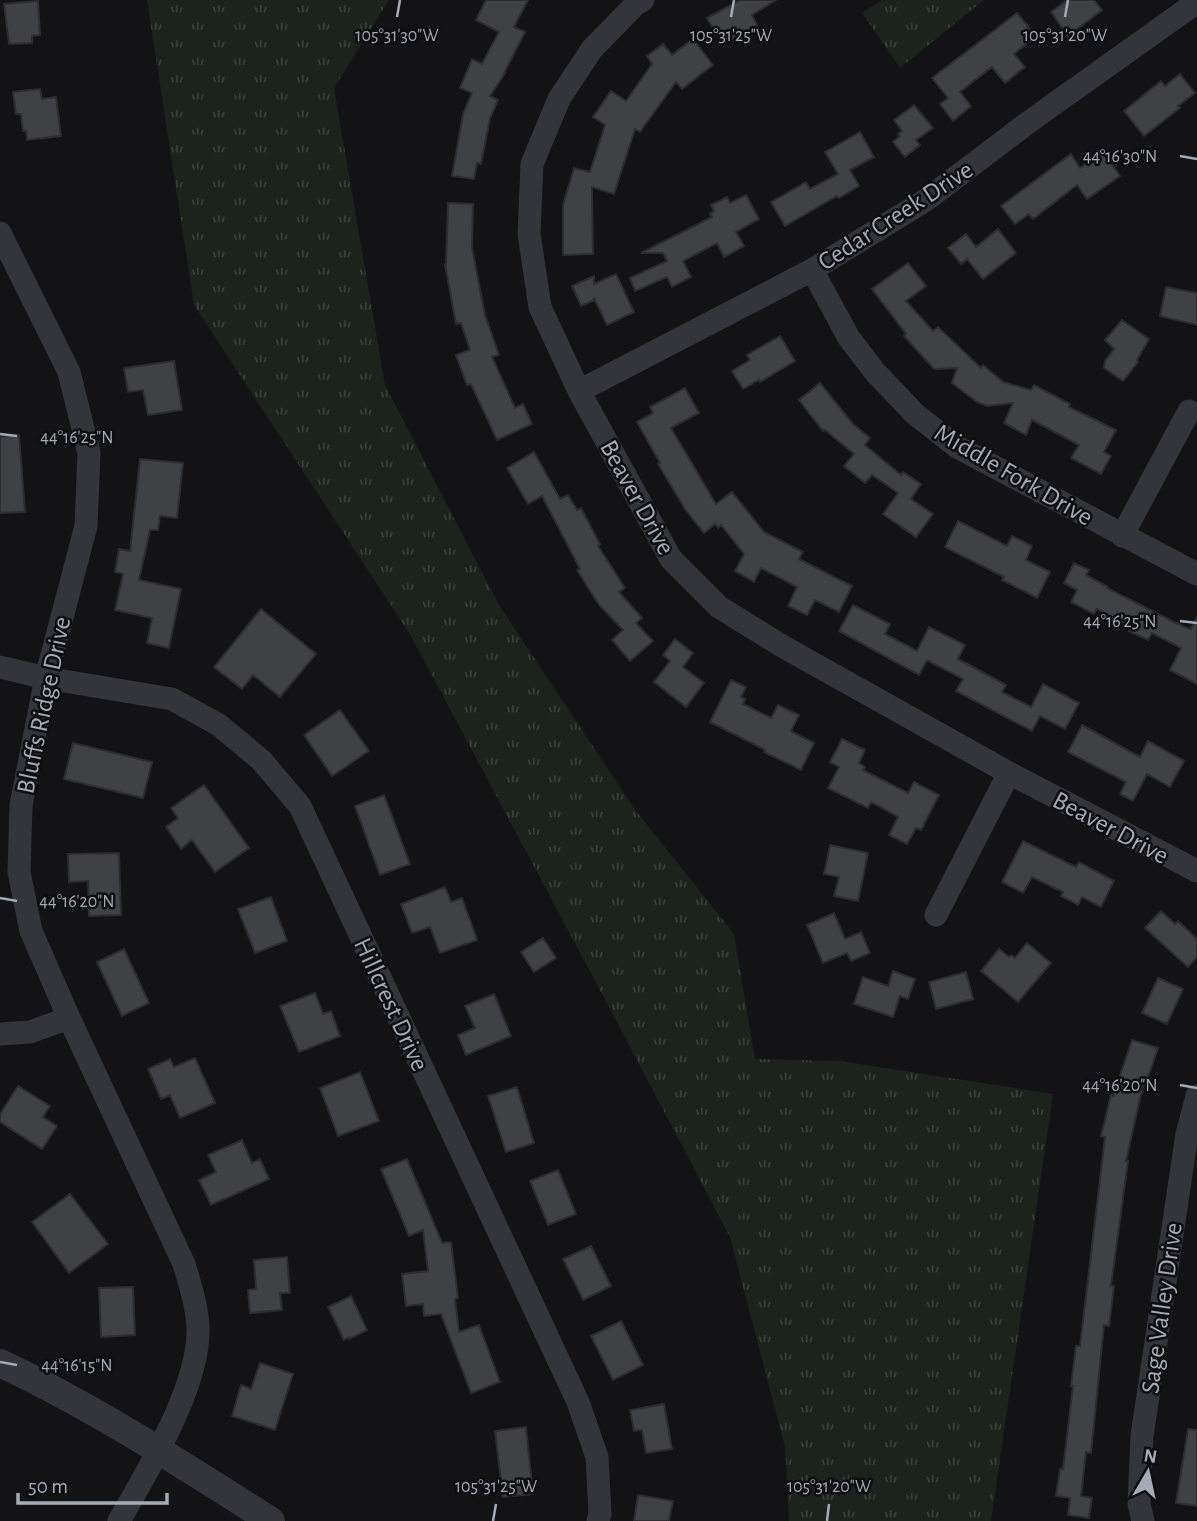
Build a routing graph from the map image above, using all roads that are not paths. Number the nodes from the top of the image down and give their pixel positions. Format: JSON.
{"nodes":[{"id":1,"x":643,"y":0,"type":"edge"},
{"id":2,"x":1192,"y":7,"type":"edge"},
{"id":3,"x":0,"y":233,"type":"edge"},
{"id":4,"x":6,"y":260,"type":"edge"},
{"id":5,"x":812,"y":270,"type":"junction"},
{"id":6,"x":579,"y":391,"type":"junction"},
{"id":7,"x":1189,"y":411,"type":"dead end"},
{"id":8,"x":1122,"y":536,"type":"junction"},
{"id":9,"x":1197,"y":574,"type":"edge"},
{"id":10,"x":0,"y":667,"type":"edge"},
{"id":11,"x":46,"y":678,"type":"junction"},
{"id":12,"x":1009,"y":773,"type":"junction"},
{"id":13,"x":1197,"y":872,"type":"edge"},
{"id":14,"x":936,"y":915,"type":"dead end"},
{"id":15,"x":69,"y":1018,"type":"junction"},
{"id":16,"x":0,"y":1034,"type":"edge"},
{"id":17,"x":1197,"y":1096,"type":"edge"},
{"id":18,"x":0,"y":1363,"type":"edge"},
{"id":19,"x":158,"y":1449,"type":"junction"},
{"id":20,"x":119,"y":1521,"type":"edge"},
{"id":21,"x":271,"y":1521,"type":"edge"},
{"id":22,"x":598,"y":1521,"type":"edge"},
{"id":23,"x":1143,"y":1521,"type":"edge"}],
"edges":[{"from":1,"to":6,"type":"street","name":"Beaver Drive"},
{"from":2,"to":5,"type":"street","name":"Cedar Creek Drive"},
{"from":3,"to":4,"type":"street","name":"Bluffs Ridge Drive"},
{"from":4,"to":11,"type":"street","name":"Bluffs Ridge Drive"},
{"from":5,"to":6,"type":"street","name":"Cedar Creek Drive"},
{"from":5,"to":8,"type":"street","name":"Middle Fork Drive"},
{"from":6,"to":12,"type":"street","name":"Beaver Drive"},
{"from":7,"to":8,"type":"street"},
{"from":8,"to":9,"type":"street","name":"Middle Fork Drive"},
{"from":10,"to":11,"type":"street","name":"Hillcrest Drive"},
{"from":11,"to":15,"type":"street","name":"Bluffs Ridge Drive"},
{"from":11,"to":22,"type":"street","name":"Hillcrest Drive"},
{"from":12,"to":13,"type":"street","name":"Beaver Drive"},
{"from":12,"to":14,"type":"street"},
{"from":15,"to":16,"type":"street"},
{"from":15,"to":19,"type":"street","name":"Bluffs Ridge Drive"},
{"from":17,"to":23,"type":"street","name":"Sage Valley Drive"},
{"from":18,"to":19,"type":"street"},
{"from":19,"to":20,"type":"street","name":"Bluffs Ridge Drive"},
{"from":19,"to":21,"type":"street"}]}
